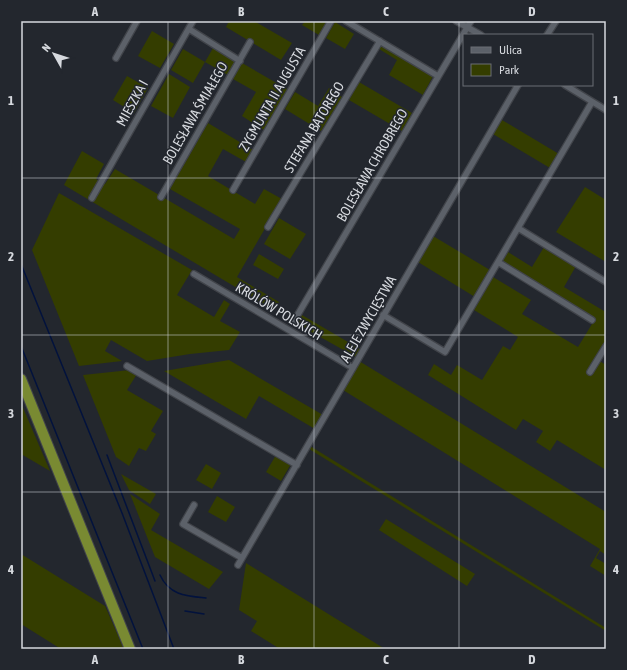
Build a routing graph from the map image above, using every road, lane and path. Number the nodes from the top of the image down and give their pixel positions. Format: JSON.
{"nodes":[{"id":1,"x":137,"y":21,"type":"edge"},
{"id":2,"x":193,"y":21,"type":"edge"},
{"id":3,"x":332,"y":21,"type":"edge"},
{"id":4,"x":346,"y":21,"type":"edge"},
{"id":5,"x":456,"y":21,"type":"edge"},
{"id":6,"x":471,"y":21,"type":"edge"},
{"id":7,"x":556,"y":21,"type":"edge"},
{"id":8,"x":467,"y":28,"type":"junction"},
{"id":9,"x":189,"y":29,"type":"junction"},
{"id":10,"x":463,"y":34,"type":"edge"},
{"id":11,"x":479,"y":34,"type":"edge"},
{"id":12,"x":548,"y":34,"type":"edge"},
{"id":13,"x":463,"y":35,"type":"edge"},
{"id":14,"x":380,"y":41,"type":"junction"},
{"id":15,"x":250,"y":42,"type":"dead end"},
{"id":16,"x":116,"y":58,"type":"dead end"},
{"id":17,"x":240,"y":61,"type":"junction"},
{"id":18,"x":438,"y":76,"type":"junction"},
{"id":19,"x":517,"y":86,"type":"edge"},
{"id":20,"x":567,"y":86,"type":"edge"},
{"id":21,"x":592,"y":102,"type":"junction"},
{"id":22,"x":606,"y":110,"type":"edge"},
{"id":23,"x":233,"y":190,"type":"dead end"},
{"id":24,"x":161,"y":196,"type":"dead end"},
{"id":25,"x":92,"y":198,"type":"dead end"},
{"id":26,"x":268,"y":227,"type":"dead end"},
{"id":27,"x":518,"y":228,"type":"junction"},
{"id":28,"x":498,"y":262,"type":"junction"},
{"id":29,"x":194,"y":274,"type":"dead end"},
{"id":30,"x":606,"y":282,"type":"edge"},
{"id":31,"x":383,"y":315,"type":"junction"},
{"id":32,"x":592,"y":320,"type":"dead end"},
{"id":33,"x":294,"y":321,"type":"dead end"},
{"id":34,"x":606,"y":346,"type":"edge"},
{"id":35,"x":128,"y":366,"type":"dead end"},
{"id":36,"x":353,"y":368,"type":"junction"},
{"id":37,"x":590,"y":372,"type":"dead end"},
{"id":38,"x":21,"y":379,"type":"edge"},
{"id":39,"x":297,"y":465,"type":"junction"},
{"id":40,"x":194,"y":505,"type":"dead end"},
{"id":41,"x":242,"y":558,"type":"junction"},
{"id":42,"x":238,"y":565,"type":"dead end"},
{"id":43,"x":130,"y":649,"type":"edge"}],
"edges":[{"from":1,"to":16,"type":"street"},
{"from":2,"to":9,"type":"street","name":"MIESZKA I"},
{"from":3,"to":23,"type":"street","name":"ZYGMUNTA II AUGUSTA"},
{"from":4,"to":14,"type":"street"},
{"from":5,"to":8,"type":"street"},
{"from":6,"to":8,"type":"street","name":"BOLESŁAWA CHROBREGO"},
{"from":7,"to":12,"type":"street"},
{"from":8,"to":10,"type":"street","name":"BOLESŁAWA CHROBREGO"},
{"from":8,"to":11,"type":"street"},
{"from":9,"to":17,"type":"street"},
{"from":9,"to":25,"type":"street","name":"MIESZKA I"},
{"from":13,"to":18,"type":"street","name":"BOLESŁAWA CHROBREGO"},
{"from":14,"to":18,"type":"street"},
{"from":14,"to":26,"type":"street","name":"STEFANA BATOREGO"},
{"from":15,"to":17,"type":"street","name":"BOLESŁAWA ŚMIAŁEGO"},
{"from":17,"to":24,"type":"street","name":"BOLESŁAWA ŚMIAŁEGO"},
{"from":18,"to":33,"type":"street","name":"BOLESŁAWA CHROBREGO"},
{"from":19,"to":31,"type":"street","name":"ALEJE ZWYCIĘSTWA"},
{"from":20,"to":21,"type":"street"},
{"from":21,"to":22,"type":"street"},
{"from":21,"to":27,"type":"street"},
{"from":27,"to":28,"type":"street"},
{"from":27,"to":30,"type":"street"},
{"from":28,"to":31,"type":"street"},
{"from":28,"to":32,"type":"street"},
{"from":29,"to":36,"type":"street","name":"KRÓLÓW POLSKICH"},
{"from":31,"to":36,"type":"street","name":"ALEJE ZWYCIĘSTWA"},
{"from":34,"to":37,"type":"street"},
{"from":35,"to":39,"type":"street"},
{"from":36,"to":39,"type":"street","name":"ALEJE ZWYCIĘSTWA"},
{"from":38,"to":43,"type":"highway"},
{"from":39,"to":41,"type":"street","name":"ALEJE ZWYCIĘSTWA"},
{"from":40,"to":41,"type":"street"},
{"from":41,"to":42,"type":"street","name":"ALEJE ZWYCIĘSTWA"}]}
